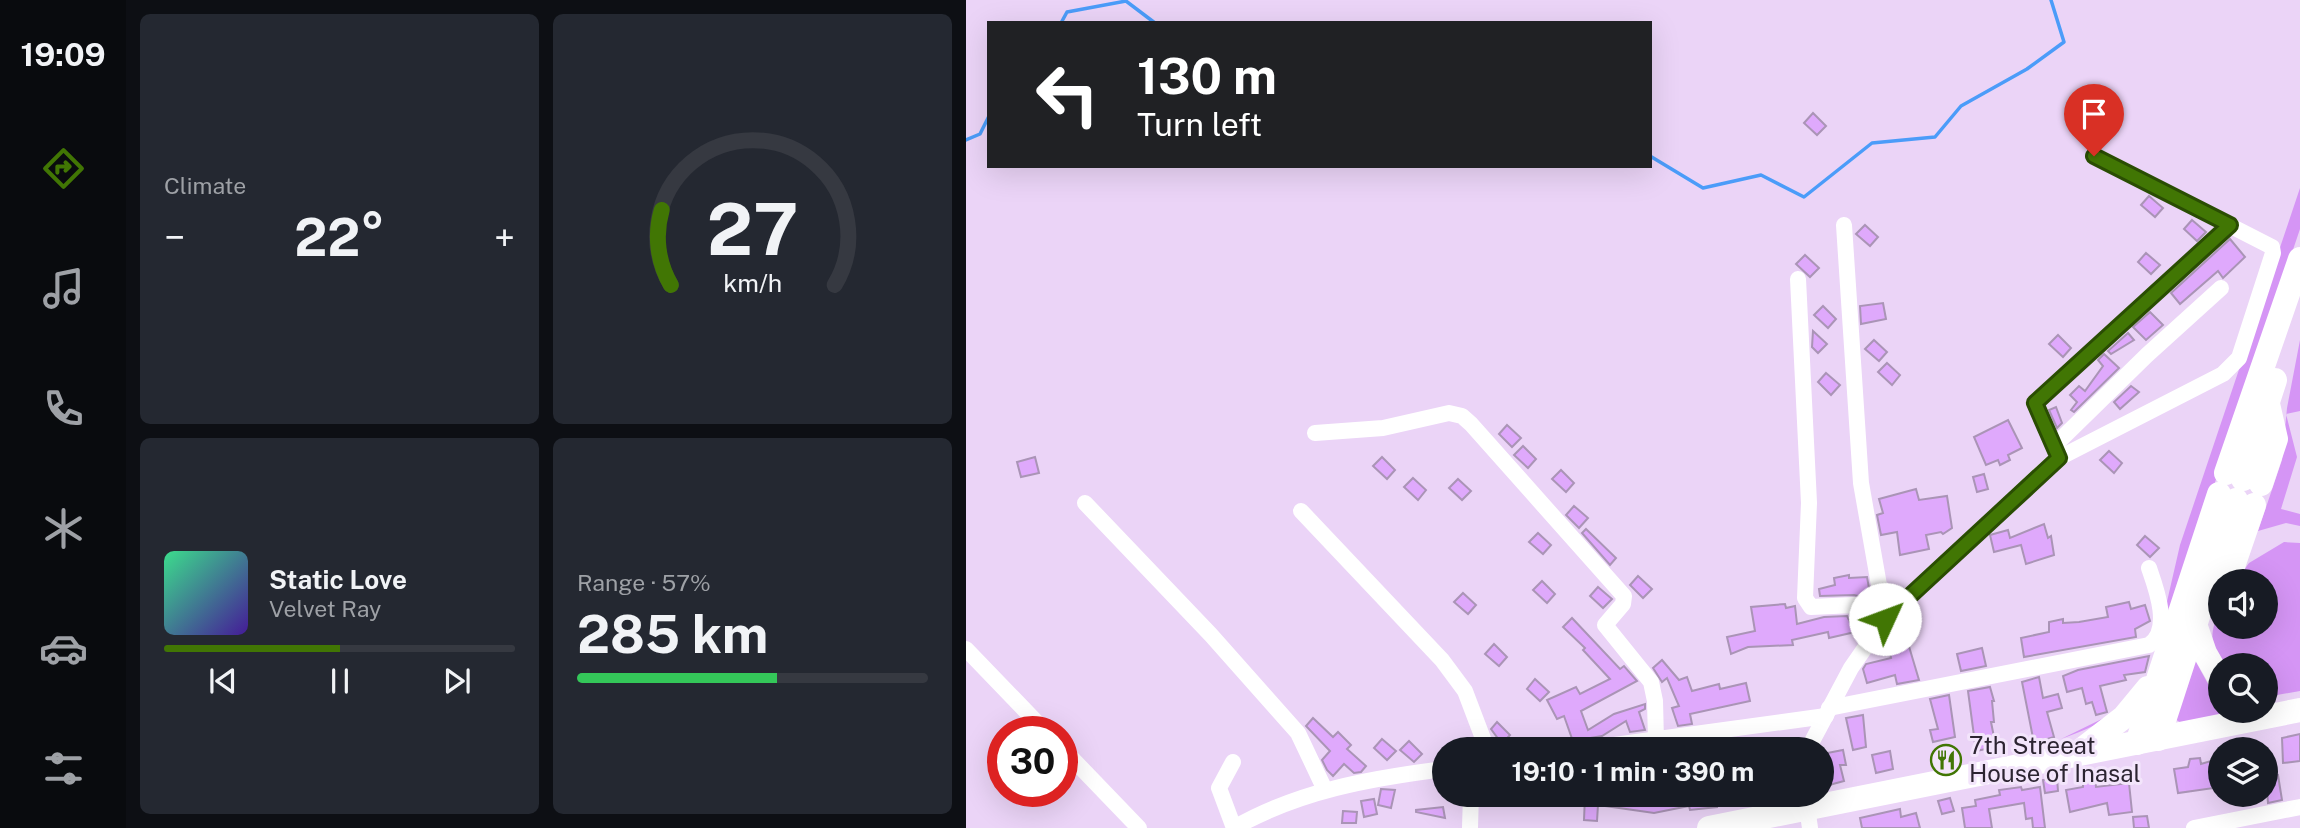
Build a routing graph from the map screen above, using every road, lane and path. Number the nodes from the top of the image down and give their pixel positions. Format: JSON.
{"nodes":[{"id":1,"x":2094,"y":156,"type":"dead end"},
{"id":2,"x":1843,"y":225,"type":"dead end"},
{"id":3,"x":2230,"y":225,"type":"junction"},
{"id":4,"x":2300,"y":258,"type":"edge"},
{"id":5,"x":1798,"y":279,"type":"dead end"},
{"id":6,"x":2221,"y":288,"type":"dead end"},
{"id":7,"x":2300,"y":303,"type":"edge"},
{"id":8,"x":1315,"y":433,"type":"dead end"},
{"id":9,"x":2057,"y":452,"type":"junction"},
{"id":10,"x":2240,"y":489,"type":"junction"},
{"id":11,"x":1085,"y":503,"type":"dead end"},
{"id":12,"x":1301,"y":511,"type":"dead end"},
{"id":13,"x":2148,"y":568,"type":"dead end"},
{"id":14,"x":2230,"y":569,"type":"edge"},
{"id":15,"x":2208,"y":609,"type":"edge"},
{"id":16,"x":1885,"y":619,"type":"junction"},
{"id":17,"x":2196,"y":619,"type":"junction"},
{"id":18,"x":1874,"y":633,"type":"junction"},
{"id":19,"x":966,"y":649,"type":"edge"},
{"id":20,"x":2208,"y":658,"type":"edge"},
{"id":21,"x":2157,"y":677,"type":"junction"},
{"id":22,"x":2284,"y":710,"type":"edge"},
{"id":23,"x":1827,"y":712,"type":"junction"},
{"id":24,"x":1031,"y":716,"type":"edge"},
{"id":25,"x":1482,"y":737,"type":"edge"},
{"id":26,"x":1656,"y":737,"type":"edge"},
{"id":27,"x":1680,"y":737,"type":"edge"},
{"id":28,"x":1814,"y":737,"type":"edge"},
{"id":29,"x":2148,"y":741,"type":"junction"},
{"id":30,"x":2075,"y":756,"type":"junction"},
{"id":31,"x":1233,"y":762,"type":"dead end"},
{"id":32,"x":1078,"y":765,"type":"edge"},
{"id":33,"x":1432,"y":770,"type":"edge"},
{"id":34,"x":1325,"y":790,"type":"junction"},
{"id":35,"x":1471,"y":807,"type":"edge"},
{"id":36,"x":2300,"y":807,"type":"edge"},
{"id":37,"x":1807,"y":810,"type":"edge"},
{"id":38,"x":1139,"y":828,"type":"edge"},
{"id":39,"x":1234,"y":828,"type":"edge"},
{"id":40,"x":1470,"y":828,"type":"edge"},
{"id":41,"x":1709,"y":828,"type":"edge"},
{"id":42,"x":2194,"y":828,"type":"edge"}],
"edges":[{"from":1,"to":3,"type":"street"},
{"from":2,"to":16,"type":"street"},
{"from":3,"to":9,"type":"street"},
{"from":3,"to":9,"type":"street"},
{"from":4,"to":10,"type":"highway"},
{"from":5,"to":18,"type":"street"},
{"from":6,"to":9,"type":"street"},
{"from":7,"to":10,"type":"highway"},
{"from":8,"to":26,"type":"street"},
{"from":9,"to":16,"type":"street"},
{"from":10,"to":14,"type":"highway"},
{"from":10,"to":17,"type":"highway"},
{"from":10,"to":21,"type":"highway"},
{"from":11,"to":34,"type":"street"},
{"from":12,"to":25,"type":"street"},
{"from":13,"to":23,"type":"street"},
{"from":15,"to":17,"type":"highway"},
{"from":16,"to":18,"type":"street"},
{"from":17,"to":20,"type":"highway"},
{"from":17,"to":29,"type":"highway"},
{"from":18,"to":23,"type":"street"},
{"from":19,"to":24,"type":"street"},
{"from":21,"to":29,"type":"highway"},
{"from":21,"to":30,"type":"highway"},
{"from":22,"to":29,"type":"highway"},
{"from":23,"to":27,"type":"street"},
{"from":23,"to":28,"type":"street"},
{"from":29,"to":30,"type":"highway"},
{"from":30,"to":37,"type":"highway"},
{"from":31,"to":39,"type":"street"},
{"from":32,"to":38,"type":"street"},
{"from":33,"to":34,"type":"street"},
{"from":34,"to":39,"type":"street"},
{"from":35,"to":40,"type":"street"},
{"from":36,"to":42,"type":"street"},
{"from":37,"to":41,"type":"highway"}]}
